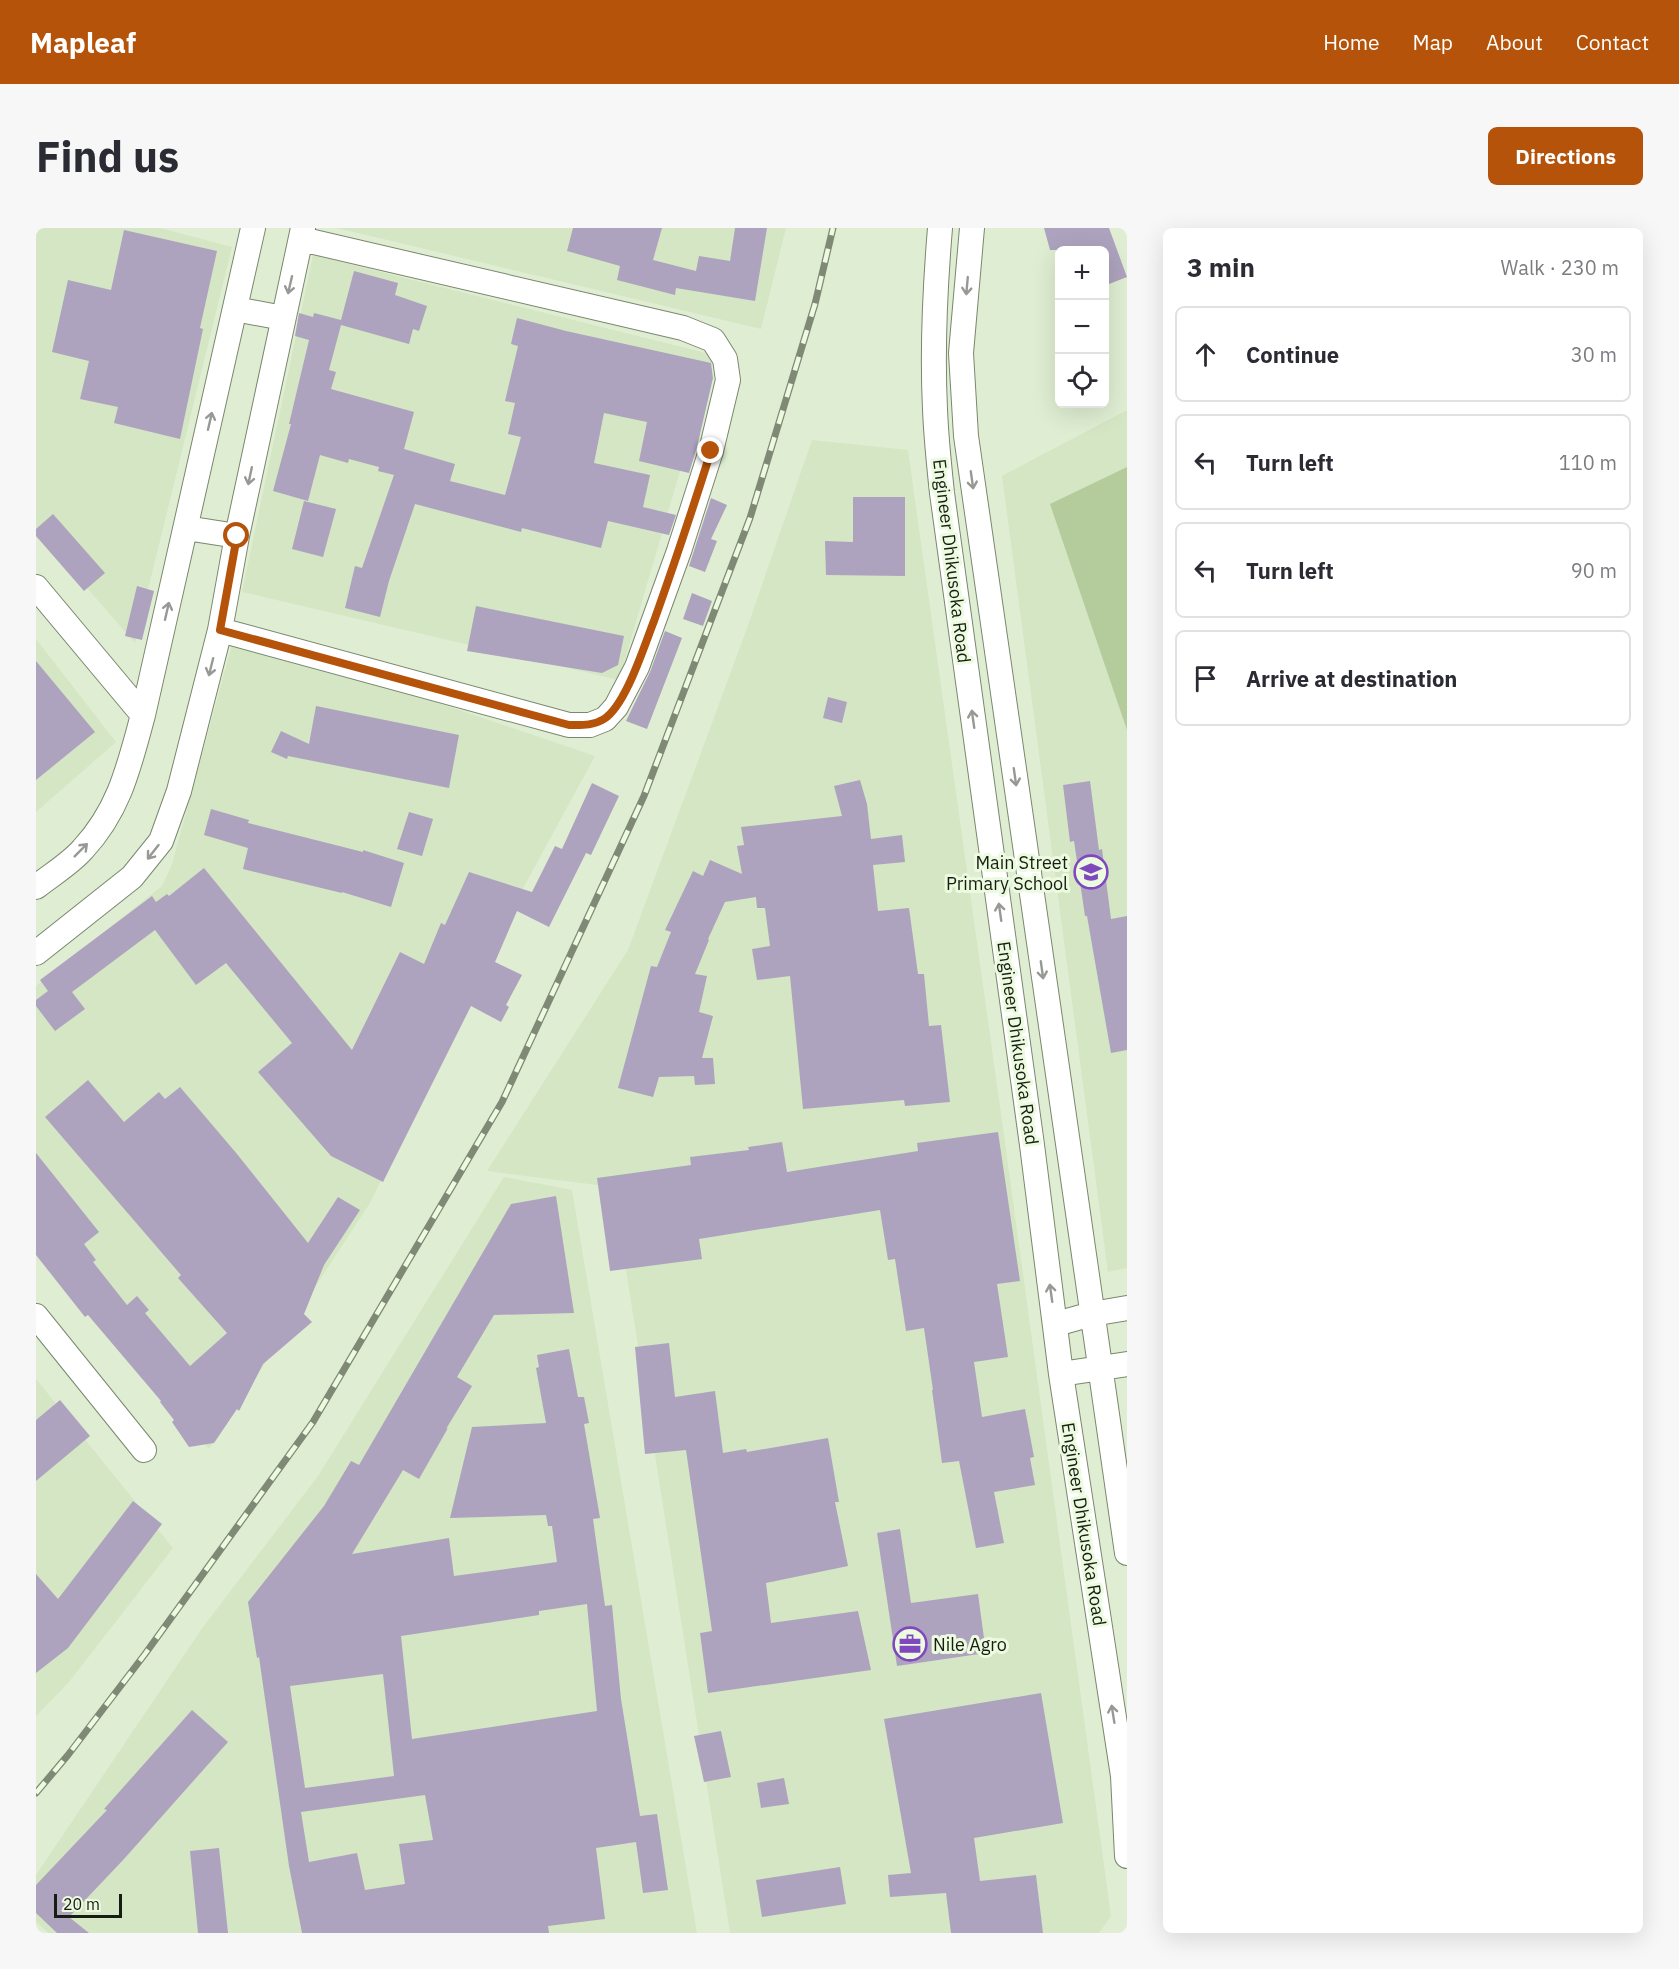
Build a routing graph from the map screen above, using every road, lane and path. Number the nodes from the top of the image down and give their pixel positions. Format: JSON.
{"nodes":[{"id":1,"x":940,"y":228,"type":"edge"},
{"id":2,"x":972,"y":228,"type":"edge"},
{"id":3,"x":250,"y":229,"type":"edge"},
{"id":4,"x":302,"y":233,"type":"edge"},
{"id":5,"x":235,"y":309,"type":"junction"},
{"id":6,"x":283,"y":318,"type":"junction"},
{"id":7,"x":186,"y":528,"type":"junction"},
{"id":8,"x":237,"y":536,"type":"junction"},
{"id":9,"x":36,"y":587,"type":"edge"},
{"id":10,"x":220,"y":630,"type":"junction"},
{"id":11,"x":143,"y":715,"type":"junction"},
{"id":12,"x":36,"y":887,"type":"edge"},
{"id":13,"x":36,"y":953,"type":"edge"},
{"id":14,"x":1127,"y":1308,"type":"edge"},
{"id":15,"x":1092,"y":1314,"type":"junction"},
{"id":16,"x":36,"y":1316,"type":"edge"},
{"id":17,"x":1056,"y":1324,"type":"junction"},
{"id":18,"x":1127,"y":1364,"type":"edge"},
{"id":19,"x":1100,"y":1367,"type":"junction"},
{"id":20,"x":1061,"y":1374,"type":"junction"},
{"id":21,"x":144,"y":1450,"type":"dead end"},
{"id":22,"x":1127,"y":1553,"type":"edge"},
{"id":23,"x":1127,"y":1856,"type":"edge"}],
"edges":[{"from":17,"to":1,"type":"street","name":"Engineer Dhikusoka Road","one_way":true},
{"from":2,"to":15,"type":"street","name":"Engineer Dhikusoka Road","one_way":true},
{"from":3,"to":5,"type":"street"},
{"from":4,"to":6,"type":"street","one_way":true},
{"from":4,"to":10,"type":"street"},
{"from":5,"to":6,"type":"street"},
{"from":7,"to":5,"type":"street","one_way":true},
{"from":6,"to":8,"type":"street","one_way":true},
{"from":7,"to":8,"type":"street"},
{"from":11,"to":7,"type":"street","one_way":true},
{"from":8,"to":10,"type":"street"},
{"from":9,"to":11,"type":"street"},
{"from":10,"to":13,"type":"street","one_way":true},
{"from":12,"to":11,"type":"street","one_way":true},
{"from":14,"to":15,"type":"street"},
{"from":15,"to":17,"type":"street"},
{"from":15,"to":19,"type":"street","name":"Engineer Dhikusoka Road"},
{"from":16,"to":21,"type":"street"},
{"from":17,"to":20,"type":"street","name":"Engineer Dhikusoka Road"},
{"from":18,"to":19,"type":"street"},
{"from":19,"to":20,"type":"street"},
{"from":19,"to":22,"type":"street","name":"Engineer Dhikusoka Road"},
{"from":23,"to":20,"type":"street","name":"Engineer Dhikusoka Road","one_way":true}]}
